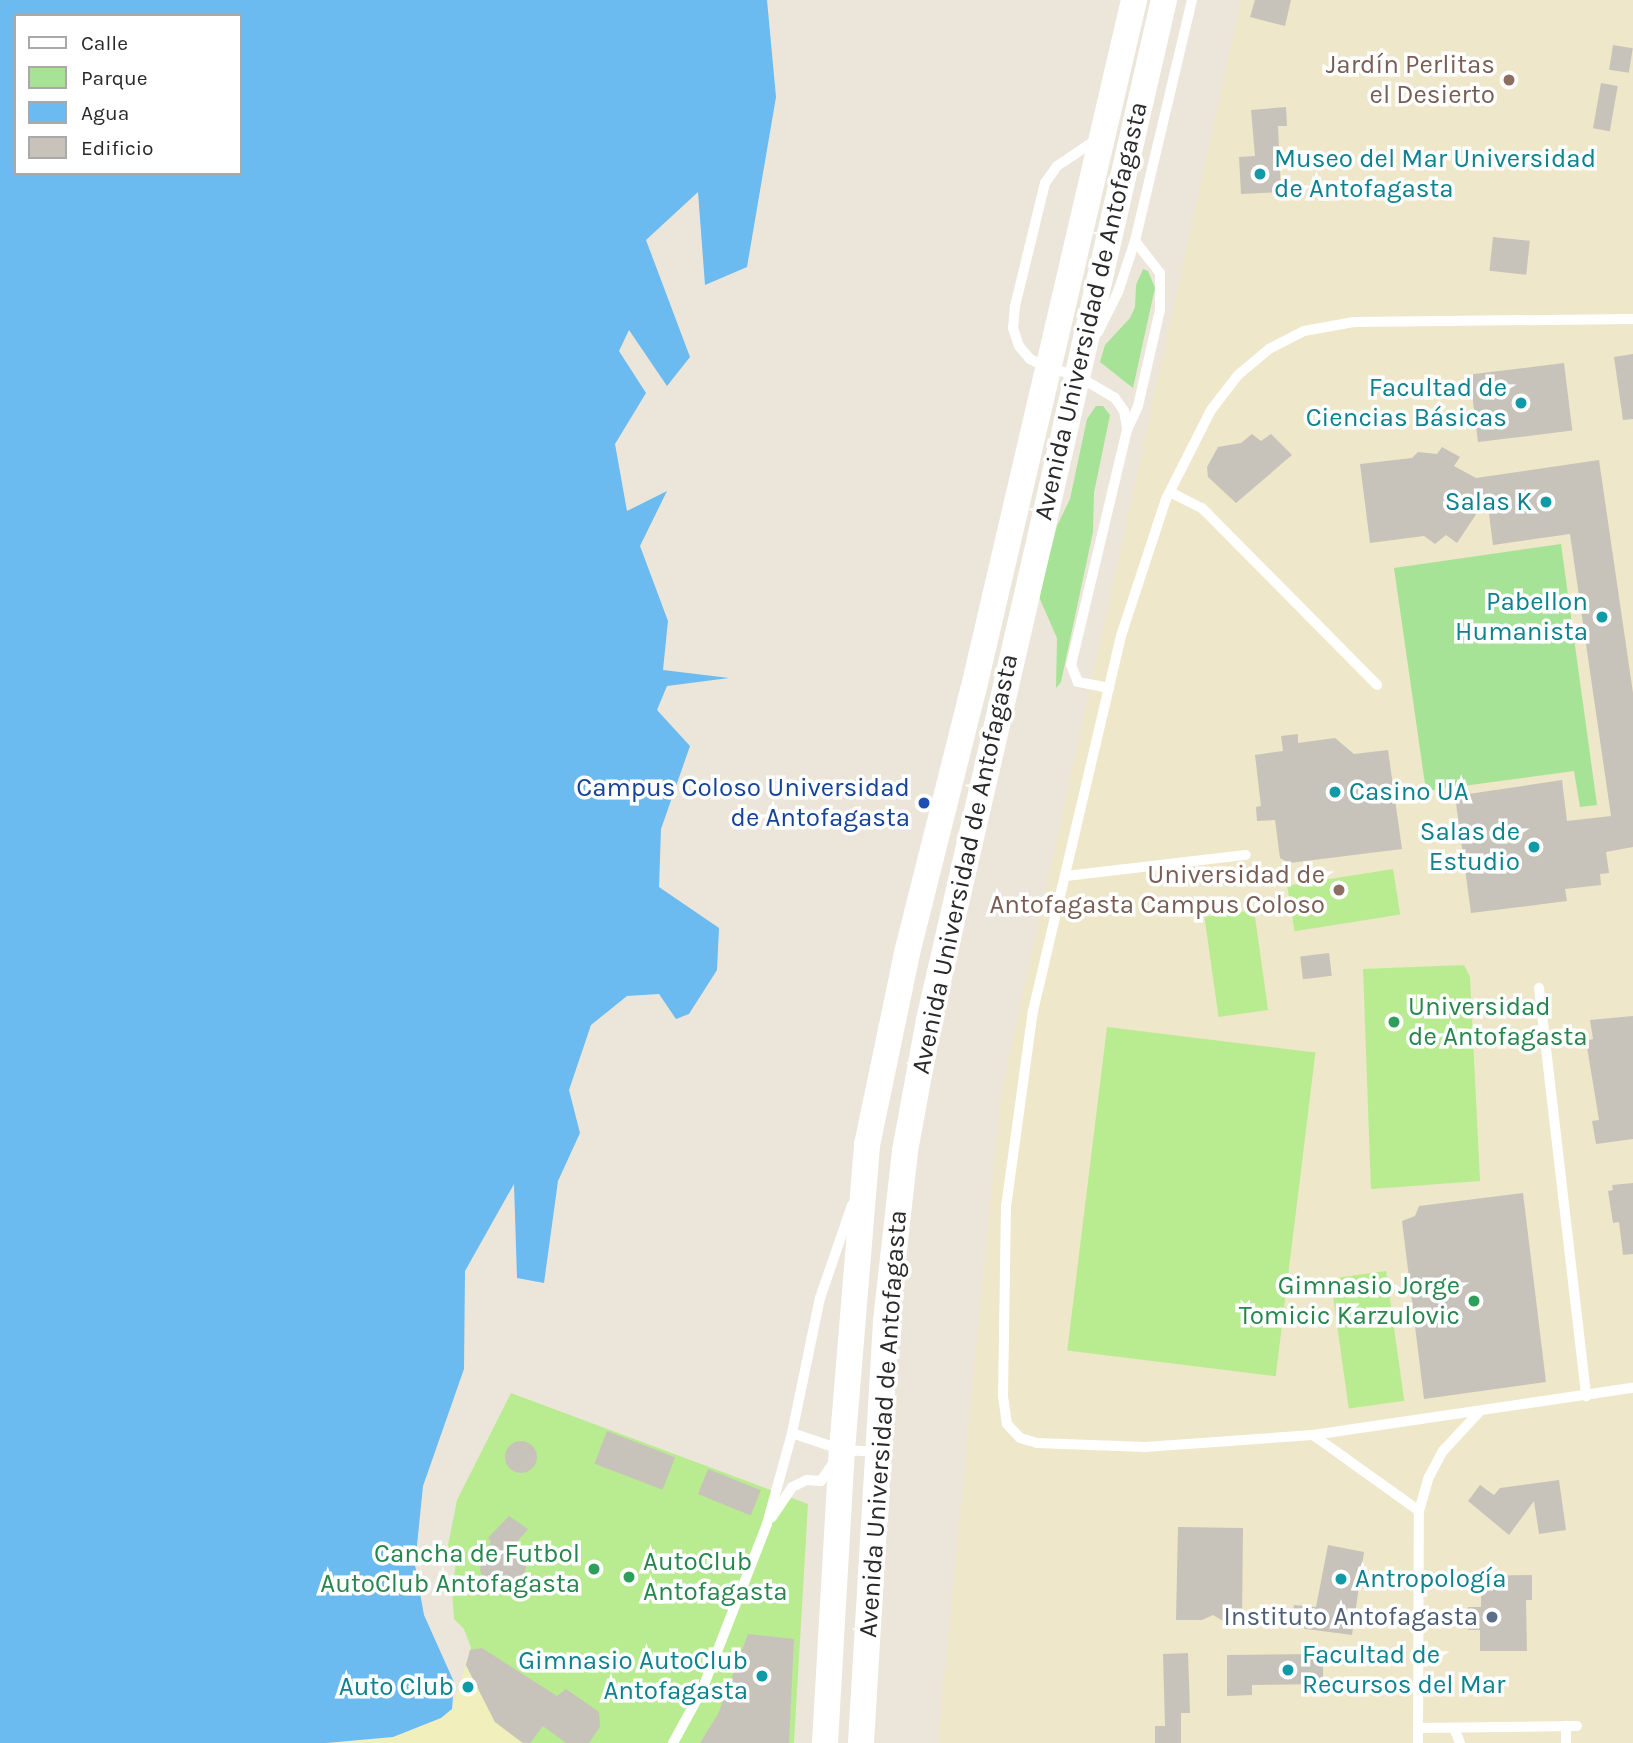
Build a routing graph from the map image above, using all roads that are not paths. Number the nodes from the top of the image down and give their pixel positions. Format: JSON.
{"nodes":[{"id":1,"x":1134,"y":0,"type":"edge"},
{"id":2,"x":1164,"y":0,"type":"edge"},
{"id":3,"x":1192,"y":0,"type":"edge"},
{"id":4,"x":1102,"y":135,"type":"junction"},
{"id":5,"x":1135,"y":241,"type":"junction"},
{"id":6,"x":1633,"y":319,"type":"edge"},
{"id":7,"x":1048,"y":368,"type":"junction"},
{"id":8,"x":1076,"y":375,"type":"junction"},
{"id":9,"x":1127,"y":430,"type":"junction"},
{"id":10,"x":1170,"y":492,"type":"junction"},
{"id":11,"x":1377,"y":685,"type":"dead end"},
{"id":12,"x":1109,"y":688,"type":"junction"},
{"id":13,"x":1246,"y":855,"type":"dead end"},
{"id":14,"x":1066,"y":876,"type":"junction"},
{"id":15,"x":1539,"y":988,"type":"dead end"},
{"id":16,"x":864,"y":1171,"type":"junction"},
{"id":17,"x":1633,"y":1388,"type":"edge"},
{"id":18,"x":1586,"y":1396,"type":"junction"},
{"id":19,"x":1480,"y":1411,"type":"junction"},
{"id":20,"x":792,"y":1433,"type":"junction"},
{"id":21,"x":1314,"y":1435,"type":"junction"},
{"id":22,"x":842,"y":1450,"type":"junction"},
{"id":23,"x":879,"y":1452,"type":"junction"},
{"id":24,"x":1419,"y":1511,"type":"junction"},
{"id":25,"x":767,"y":1524,"type":"junction"},
{"id":26,"x":1454,"y":1727,"type":"junction"},
{"id":27,"x":1418,"y":1728,"type":"junction"},
{"id":28,"x":826,"y":1732,"type":"edge"},
{"id":29,"x":673,"y":1743,"type":"edge"},
{"id":30,"x":861,"y":1743,"type":"edge"},
{"id":31,"x":1418,"y":1743,"type":"edge"},
{"id":32,"x":1460,"y":1743,"type":"edge"},
{"id":33,"x":1566,"y":1743,"type":"edge"}],
"edges":[{"from":1,"to":4,"type":"main road","name":"Avenida Universidad de Antofagasta"},
{"from":2,"to":8,"type":"main road","name":"Avenida Universidad de Antofagasta"},
{"from":3,"to":5,"type":"lane"},
{"from":4,"to":7,"type":"main road","name":"Avenida Universidad de Antofagasta"},
{"from":4,"to":7,"type":"lane"},
{"from":5,"to":8,"type":"lane"},
{"from":5,"to":9,"type":"lane"},
{"from":6,"to":10,"type":"lane"},
{"from":7,"to":8,"type":"lane"},
{"from":7,"to":16,"type":"main road","name":"Avenida Universidad de Antofagasta"},
{"from":8,"to":9,"type":"lane"},
{"from":8,"to":23,"type":"main road","name":"Avenida Universidad de Antofagasta"},
{"from":9,"to":12,"type":"lane"},
{"from":10,"to":11,"type":"lane"},
{"from":10,"to":12,"type":"lane"},
{"from":12,"to":14,"type":"lane"},
{"from":13,"to":14,"type":"lane"},
{"from":14,"to":21,"type":"lane"},
{"from":15,"to":18,"type":"lane"},
{"from":16,"to":20,"type":"lane"},
{"from":16,"to":22,"type":"main road","name":"Avenida Universidad de Antofagasta"},
{"from":17,"to":18,"type":"lane"},
{"from":18,"to":19,"type":"lane"},
{"from":19,"to":21,"type":"lane"},
{"from":19,"to":24,"type":"lane"},
{"from":20,"to":22,"type":"lane"},
{"from":20,"to":25,"type":"lane"},
{"from":21,"to":24,"type":"lane"},
{"from":22,"to":23,"type":"lane"},
{"from":22,"to":25,"type":"lane"},
{"from":22,"to":28,"type":"main road","name":"Avenida Universidad de Antofagasta"},
{"from":23,"to":30,"type":"main road","name":"Avenida Universidad de Antofagasta"},
{"from":24,"to":27,"type":"lane"},
{"from":25,"to":29,"type":"lane"},
{"from":26,"to":27,"type":"lane"},
{"from":26,"to":32,"type":"lane"},
{"from":26,"to":33,"type":"lane"},
{"from":27,"to":31,"type":"lane"}]}
